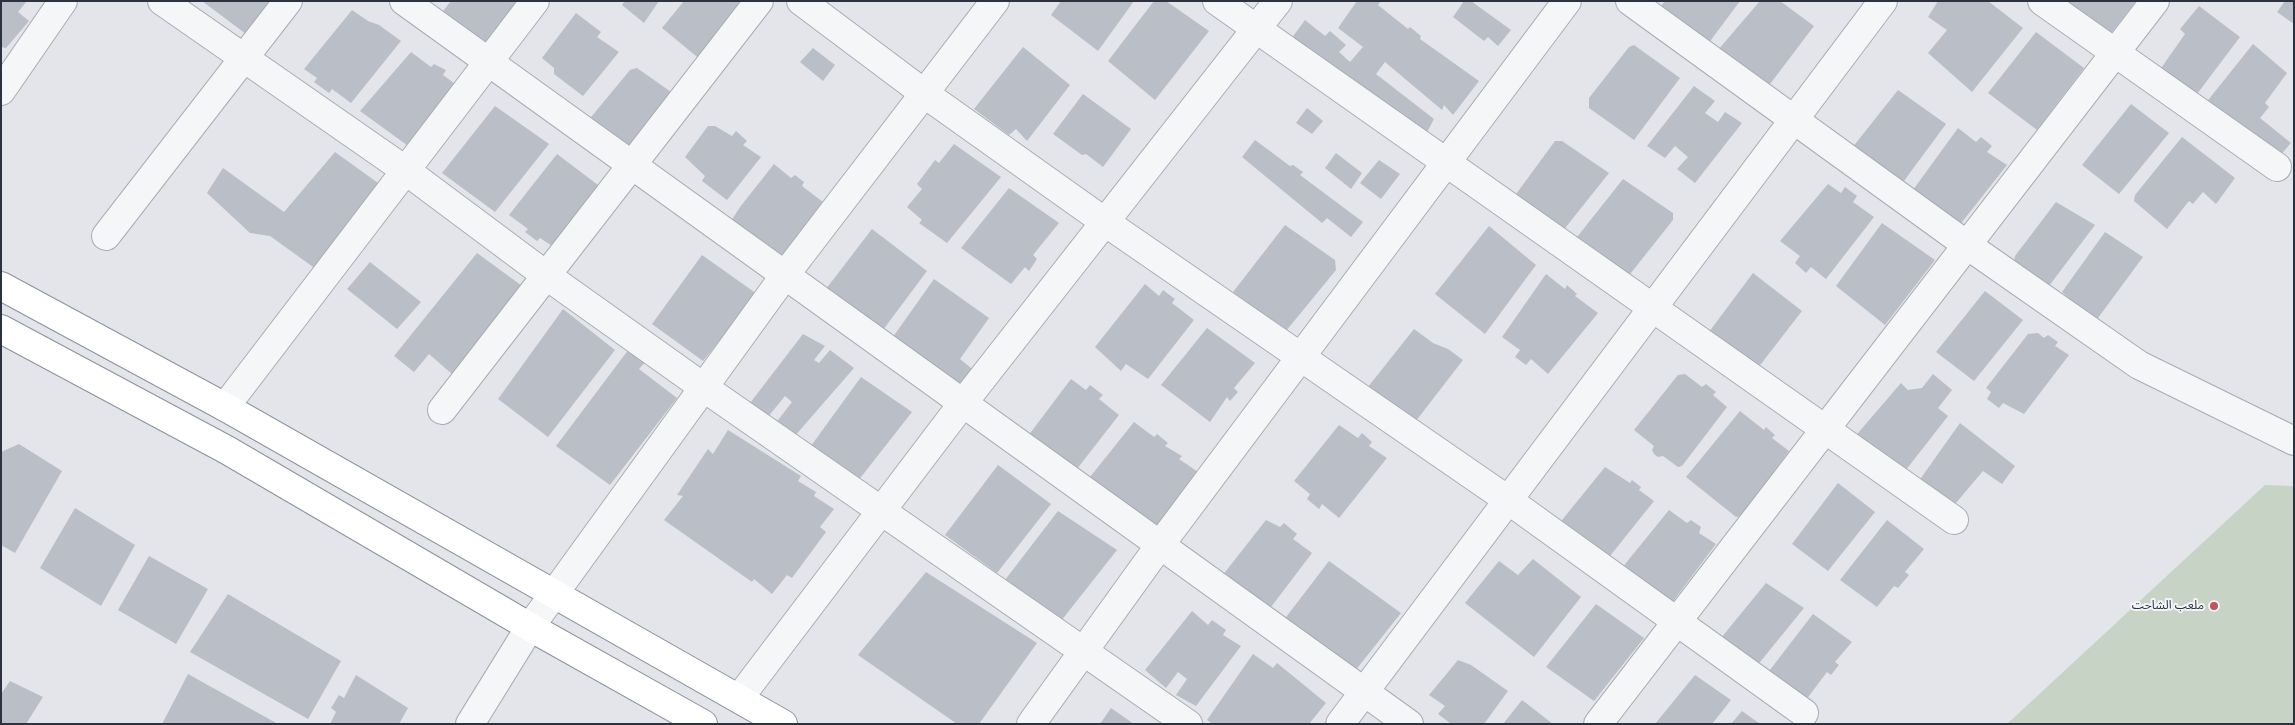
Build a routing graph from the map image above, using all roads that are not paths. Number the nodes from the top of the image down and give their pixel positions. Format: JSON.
{"nodes":[{"id":1,"x":63,"y":1,"type":"edge"},
{"id":2,"x":162,"y":1,"type":"edge"},
{"id":3,"x":288,"y":1,"type":"edge"},
{"id":4,"x":404,"y":1,"type":"edge"},
{"id":5,"x":536,"y":1,"type":"edge"},
{"id":6,"x":759,"y":1,"type":"edge"},
{"id":7,"x":801,"y":1,"type":"edge"},
{"id":8,"x":995,"y":1,"type":"edge"},
{"id":9,"x":1217,"y":1,"type":"edge"},
{"id":10,"x":1278,"y":1,"type":"edge"},
{"id":11,"x":1567,"y":1,"type":"edge"},
{"id":12,"x":1630,"y":1,"type":"edge"},
{"id":13,"x":1882,"y":1,"type":"edge"},
{"id":14,"x":2042,"y":1,"type":"edge"},
{"id":15,"x":2155,"y":1,"type":"edge"},
{"id":16,"x":1256,"y":29,"type":"junction"},
{"id":17,"x":2115,"y":54,"type":"junction"},
{"id":18,"x":243,"y":59,"type":"junction"},
{"id":19,"x":488,"y":61,"type":"junction"},
{"id":20,"x":1,"y":91,"type":"edge"},
{"id":21,"x":926,"y":94,"type":"junction"},
{"id":22,"x":1794,"y":120,"type":"junction"},
{"id":23,"x":1447,"y":164,"type":"junction"},
{"id":24,"x":632,"y":166,"type":"junction"},
{"id":25,"x":2277,"y":167,"type":"dead end"},
{"id":26,"x":405,"y":170,"type":"junction"},
{"id":27,"x":1105,"y":222,"type":"junction"},
{"id":28,"x":106,"y":236,"type":"dead end"},
{"id":29,"x":1967,"y":245,"type":"junction"},
{"id":30,"x":784,"y":275,"type":"junction"},
{"id":31,"x":547,"y":276,"type":"junction"},
{"id":32,"x":1,"y":286,"type":"edge"},
{"id":33,"x":1652,"y":308,"type":"junction"},
{"id":34,"x":1,"y":329,"type":"edge"},
{"id":35,"x":1301,"y":357,"type":"junction"},
{"id":36,"x":703,"y":387,"type":"junction"},
{"id":37,"x":964,"y":403,"type":"junction"},
{"id":38,"x":225,"y":407,"type":"junction"},
{"id":39,"x":442,"y":410,"type":"dead end"},
{"id":40,"x":1825,"y":430,"type":"junction"},
{"id":41,"x":2294,"y":441,"type":"edge"},
{"id":42,"x":1508,"y":500,"type":"junction"},
{"id":43,"x":882,"y":510,"type":"junction"},
{"id":44,"x":1954,"y":520,"type":"dead end"},
{"id":45,"x":1160,"y":544,"type":"junction"},
{"id":46,"x":553,"y":593,"type":"junction"},
{"id":47,"x":1677,"y":622,"type":"junction"},
{"id":48,"x":530,"y":627,"type":"junction"},
{"id":49,"x":1084,"y":650,"type":"junction"},
{"id":50,"x":1364,"y":691,"type":"junction"},
{"id":51,"x":740,"y":697,"type":"junction"},
{"id":52,"x":1804,"y":713,"type":"dead end"},
{"id":53,"x":470,"y":724,"type":"edge"},
{"id":54,"x":703,"y":724,"type":"edge"},
{"id":55,"x":783,"y":724,"type":"edge"},
{"id":56,"x":1031,"y":724,"type":"edge"},
{"id":57,"x":1188,"y":724,"type":"edge"},
{"id":58,"x":1340,"y":724,"type":"edge"},
{"id":59,"x":1409,"y":724,"type":"edge"},
{"id":60,"x":1598,"y":724,"type":"edge"}],
"edges":[{"from":1,"to":20,"type":"street"},
{"from":2,"to":18,"type":"street"},
{"from":3,"to":18,"type":"street"},
{"from":4,"to":19,"type":"street"},
{"from":5,"to":19,"type":"street"},
{"from":6,"to":24,"type":"street"},
{"from":7,"to":21,"type":"street"},
{"from":8,"to":21,"type":"street"},
{"from":9,"to":16,"type":"street"},
{"from":10,"to":16,"type":"street"},
{"from":11,"to":23,"type":"street"},
{"from":12,"to":22,"type":"street"},
{"from":13,"to":22,"type":"street"},
{"from":14,"to":17,"type":"street"},
{"from":15,"to":17,"type":"street"},
{"from":16,"to":23,"type":"street"},
{"from":16,"to":27,"type":"street"},
{"from":17,"to":25,"type":"street"},
{"from":17,"to":29,"type":"street"},
{"from":18,"to":26,"type":"street"},
{"from":18,"to":28,"type":"street"},
{"from":19,"to":24,"type":"street"},
{"from":19,"to":26,"type":"street"},
{"from":21,"to":27,"type":"street"},
{"from":21,"to":30,"type":"street"},
{"from":22,"to":29,"type":"street"},
{"from":22,"to":33,"type":"street"},
{"from":23,"to":33,"type":"street"},
{"from":23,"to":35,"type":"street"},
{"from":24,"to":30,"type":"street"},
{"from":24,"to":31,"type":"street"},
{"from":26,"to":31,"type":"street"},
{"from":26,"to":38,"type":"street"},
{"from":27,"to":35,"type":"street"},
{"from":27,"to":37,"type":"street"},
{"from":29,"to":40,"type":"street"},
{"from":29,"to":41,"type":"street"},
{"from":30,"to":36,"type":"street"},
{"from":30,"to":37,"type":"street"},
{"from":31,"to":36,"type":"street"},
{"from":31,"to":39,"type":"street"},
{"from":32,"to":38,"type":"highway"},
{"from":33,"to":40,"type":"street"},
{"from":33,"to":42,"type":"street"},
{"from":34,"to":48,"type":"highway"},
{"from":35,"to":42,"type":"street"},
{"from":35,"to":45,"type":"street"},
{"from":36,"to":43,"type":"street"},
{"from":36,"to":46,"type":"street"},
{"from":37,"to":43,"type":"street"},
{"from":37,"to":45,"type":"street"},
{"from":38,"to":46,"type":"highway"},
{"from":40,"to":44,"type":"street"},
{"from":40,"to":47,"type":"street"},
{"from":42,"to":47,"type":"street"},
{"from":42,"to":50,"type":"street"},
{"from":43,"to":49,"type":"street"},
{"from":43,"to":51,"type":"street"},
{"from":45,"to":49,"type":"street"},
{"from":45,"to":50,"type":"street"},
{"from":46,"to":48,"type":"street"},
{"from":46,"to":51,"type":"highway"},
{"from":47,"to":52,"type":"street"},
{"from":47,"to":60,"type":"street"},
{"from":48,"to":53,"type":"street"},
{"from":48,"to":54,"type":"highway"},
{"from":49,"to":56,"type":"street"},
{"from":49,"to":57,"type":"street"},
{"from":50,"to":58,"type":"street"},
{"from":50,"to":59,"type":"street"},
{"from":51,"to":55,"type":"highway"}]}
